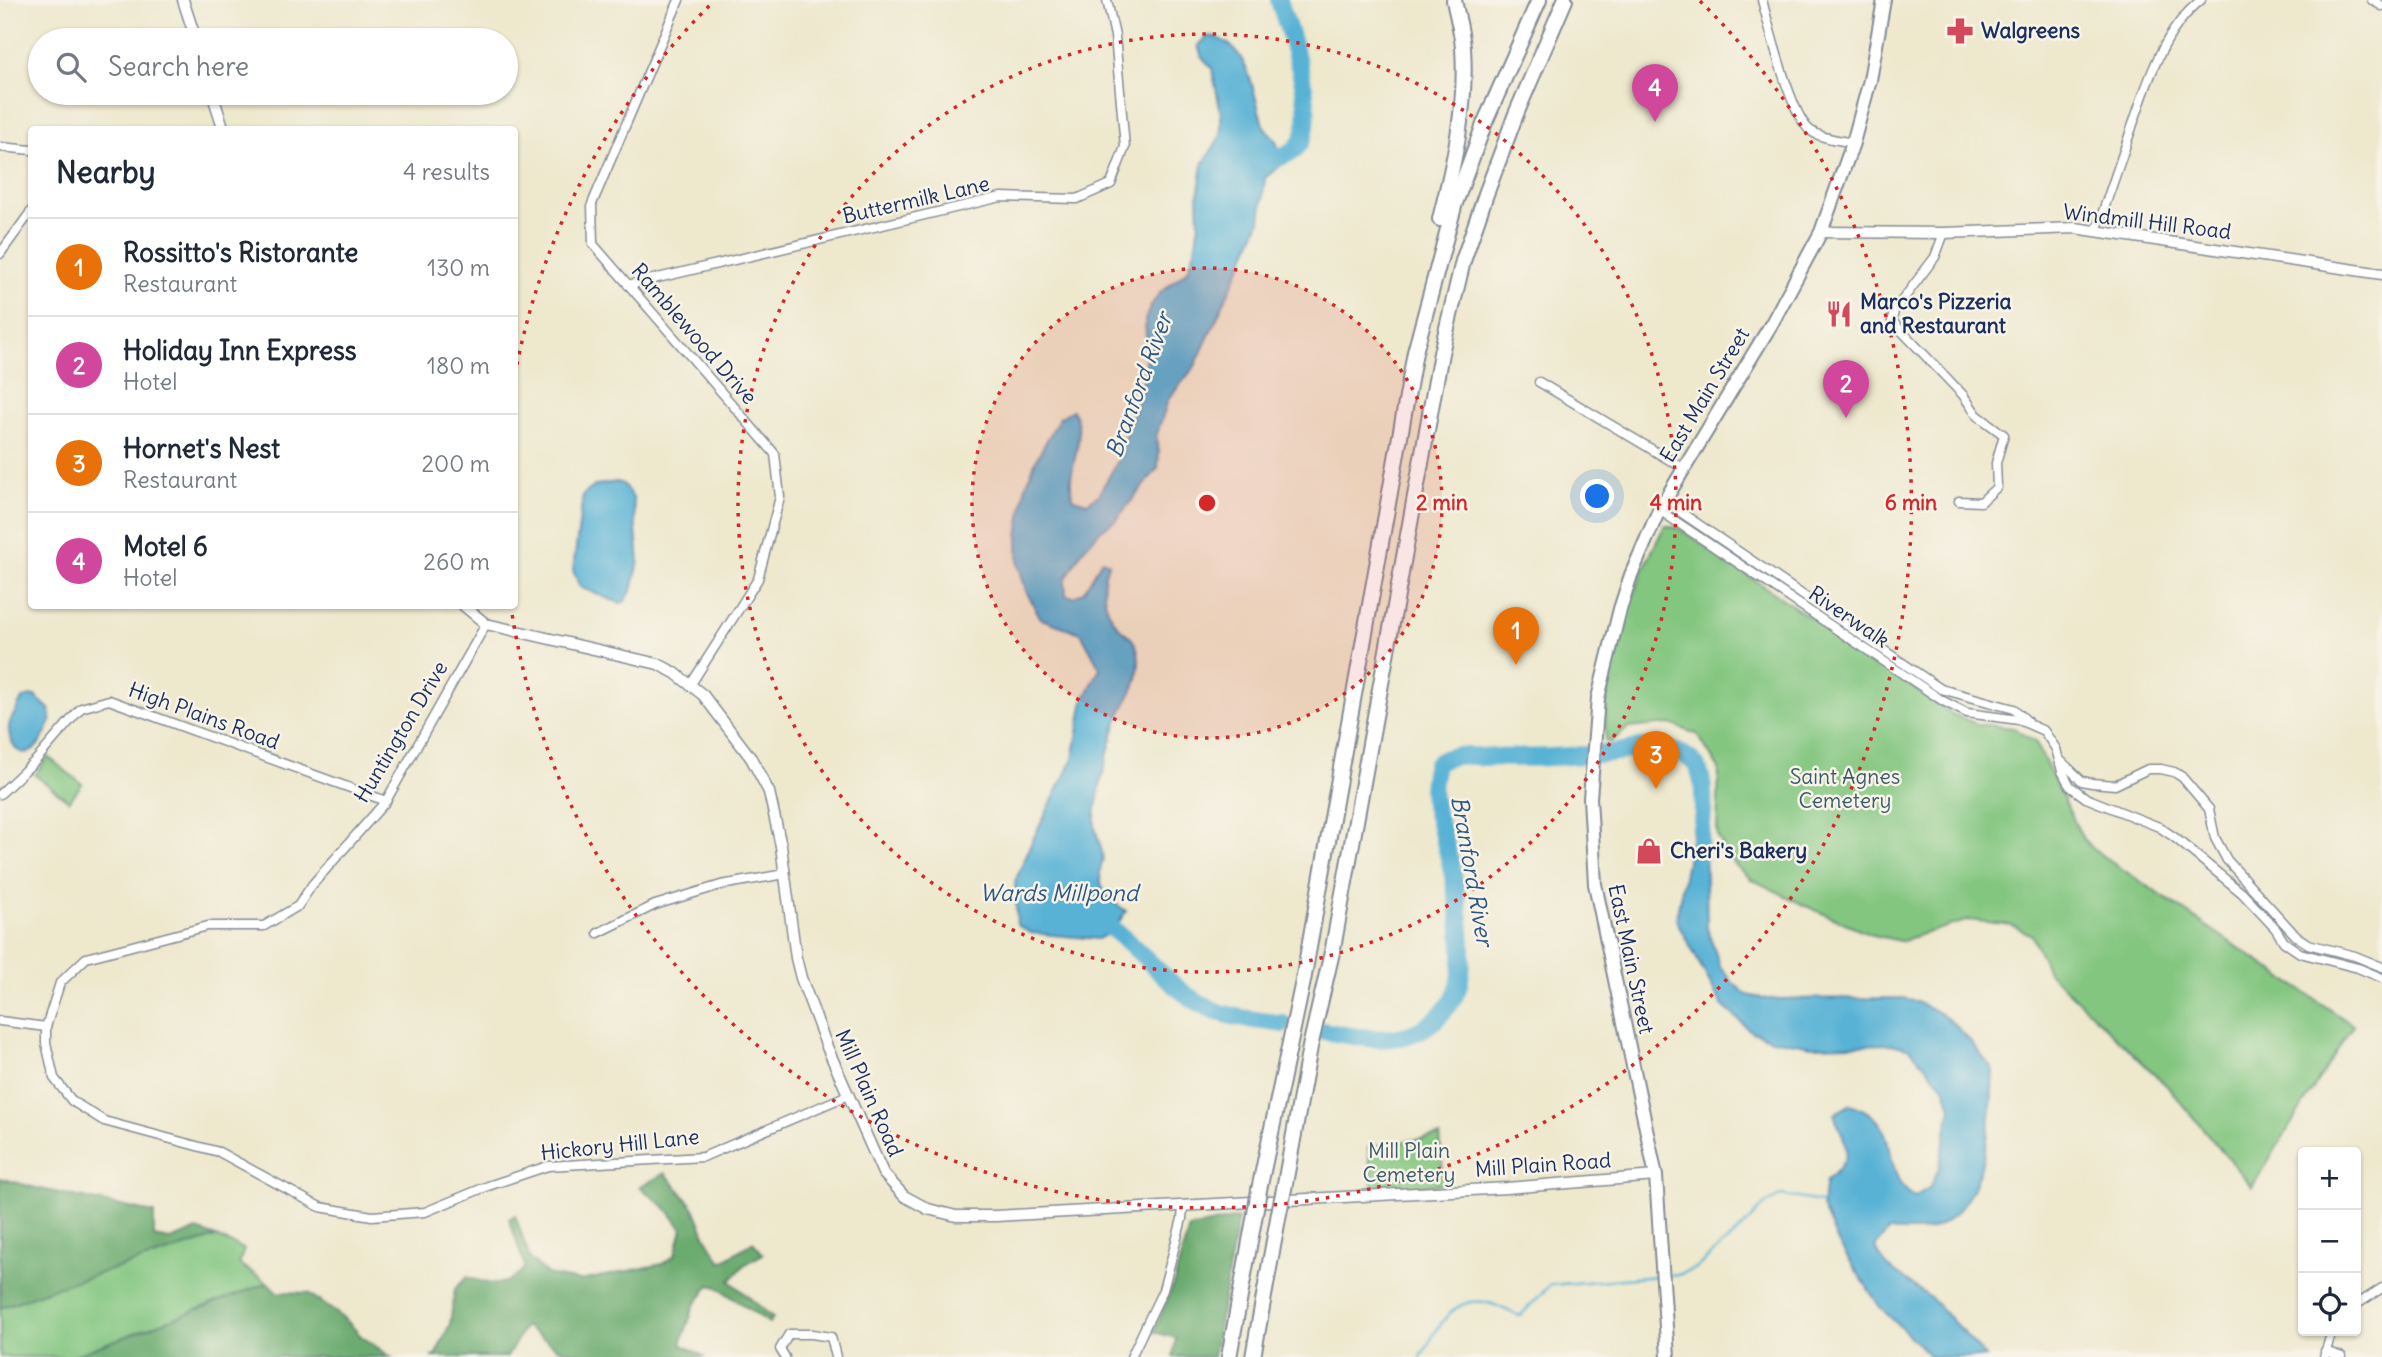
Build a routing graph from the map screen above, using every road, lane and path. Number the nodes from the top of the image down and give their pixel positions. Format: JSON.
{"nodes":[{"id":1,"x":183,"y":0,"type":"edge"},
{"id":2,"x":678,"y":0,"type":"edge"},
{"id":3,"x":1107,"y":0,"type":"edge"},
{"id":4,"x":1454,"y":0,"type":"edge"},
{"id":5,"x":1539,"y":0,"type":"edge"},
{"id":6,"x":1565,"y":0,"type":"edge"},
{"id":7,"x":1762,"y":0,"type":"edge"},
{"id":8,"x":1884,"y":0,"type":"edge"},
{"id":9,"x":2201,"y":0,"type":"edge"},
{"id":10,"x":2372,"y":0,"type":"edge"},
{"id":11,"x":2382,"y":5,"type":"edge"},
{"id":12,"x":192,"y":28,"type":"edge"},
{"id":13,"x":216,"y":105,"type":"edge"},
{"id":14,"x":223,"y":126,"type":"edge"},
{"id":15,"x":1853,"y":144,"type":"junction"},
{"id":16,"x":0,"y":147,"type":"edge"},
{"id":17,"x":28,"y":150,"type":"edge"},
{"id":18,"x":28,"y":216,"type":"edge"},
{"id":19,"x":2096,"y":230,"type":"junction"},
{"id":20,"x":1821,"y":232,"type":"junction"},
{"id":21,"x":1944,"y":233,"type":"junction"},
{"id":22,"x":0,"y":254,"type":"edge"},
{"id":23,"x":2382,"y":274,"type":"edge"},
{"id":24,"x":628,"y":285,"type":"junction"},
{"id":25,"x":1416,"y":352,"type":"junction"},
{"id":26,"x":1539,"y":382,"type":"dead end"},
{"id":27,"x":1683,"y":468,"type":"junction"},
{"id":28,"x":1959,"y":501,"type":"dead end"},
{"id":29,"x":1662,"y":505,"type":"junction"},
{"id":30,"x":468,"y":609,"type":"edge"},
{"id":31,"x":485,"y":624,"type":"junction"},
{"id":32,"x":691,"y":684,"type":"junction"},
{"id":33,"x":2031,"y":726,"type":"junction"},
{"id":34,"x":2058,"y":759,"type":"junction"},
{"id":35,"x":0,"y":794,"type":"edge"},
{"id":36,"x":386,"y":800,"type":"junction"},
{"id":37,"x":785,"y":874,"type":"junction"},
{"id":38,"x":312,"y":884,"type":"joint"},
{"id":39,"x":598,"y":933,"type":"dead end"},
{"id":40,"x":2382,"y":967,"type":"edge"},
{"id":41,"x":2382,"y":978,"type":"edge"},
{"id":42,"x":0,"y":1021,"type":"edge"},
{"id":43,"x":46,"y":1027,"type":"junction"},
{"id":44,"x":848,"y":1096,"type":"junction"},
{"id":45,"x":1656,"y":1176,"type":"junction"},
{"id":46,"x":1183,"y":1207,"type":"junction"},
{"id":47,"x":2382,"y":1288,"type":"edge"},
{"id":48,"x":2361,"y":1302,"type":"edge"},
{"id":49,"x":2330,"y":1336,"type":"edge"},
{"id":50,"x":2325,"y":1354,"type":"edge"},
{"id":51,"x":785,"y":1357,"type":"edge"},
{"id":52,"x":836,"y":1357,"type":"edge"},
{"id":53,"x":1131,"y":1357,"type":"edge"},
{"id":54,"x":1229,"y":1357,"type":"edge"},
{"id":55,"x":1253,"y":1357,"type":"edge"},
{"id":56,"x":1668,"y":1357,"type":"edge"},
{"id":57,"x":2342,"y":1357,"type":"edge"}],
"edges":[{"from":1,"to":12,"type":"street"},
{"from":2,"to":24,"type":"street","name":"Ramblewood Drive"},
{"from":3,"to":24,"type":"street","name":"Buttermilk Lane"},
{"from":4,"to":25,"type":"highway"},
{"from":5,"to":25,"type":"highway"},
{"from":6,"to":55,"type":"highway","bridge":true},
{"from":7,"to":15,"type":"street"},
{"from":8,"to":15,"type":"main road","name":"East Main Street"},
{"from":9,"to":19,"type":"street"},
{"from":10,"to":11,"type":"street"},
{"from":13,"to":14,"type":"street"},
{"from":15,"to":20,"type":"main road","name":"East Main Street"},
{"from":16,"to":17,"type":"street"},
{"from":18,"to":22,"type":"street"},
{"from":19,"to":21,"type":"street","name":"Windmill Hill Road"},
{"from":19,"to":23,"type":"street","name":"Windmill Hill Road"},
{"from":20,"to":21,"type":"street","name":"Windmill Hill Road"},
{"from":20,"to":27,"type":"main road","name":"East Main Street"},
{"from":21,"to":28,"type":"street"},
{"from":24,"to":32,"type":"street","name":"Ramblewood Drive"},
{"from":25,"to":54,"type":"highway","bridge":true},
{"from":26,"to":27,"type":"street"},
{"from":27,"to":29,"type":"main road","name":"East Main Street"},
{"from":29,"to":33,"type":"street","name":"Riverwalk"},
{"from":29,"to":33,"type":"street","name":"Riverwalk"},
{"from":29,"to":45,"type":"main road","name":"East Main Street"},
{"from":30,"to":31,"type":"street","name":"Mill Plain Road"},
{"from":31,"to":32,"type":"street","name":"Mill Plain Road"},
{"from":31,"to":36,"type":"street","name":"Huntington Drive"},
{"from":32,"to":37,"type":"street","name":"Mill Plain Road"},
{"from":33,"to":34,"type":"street","name":"Riverwalk"},
{"from":34,"to":40,"type":"street","name":"Riverwalk"},
{"from":34,"to":41,"type":"street","name":"Riverwalk"},
{"from":35,"to":36,"type":"street","name":"High Plains Road"},
{"from":36,"to":38,"type":"street","name":"Huntington Drive"},
{"from":37,"to":39,"type":"street"},
{"from":37,"to":44,"type":"street","name":"Mill Plain Road"},
{"from":38,"to":43,"type":"street","name":"Hickory Hill Lane"},
{"from":42,"to":43,"type":"street"},
{"from":43,"to":44,"type":"street","name":"Hickory Hill Lane"},
{"from":44,"to":46,"type":"street","name":"Mill Plain Road"},
{"from":45,"to":46,"type":"street","name":"Mill Plain Road"},
{"from":45,"to":56,"type":"main road","name":"East Main Street"},
{"from":46,"to":53,"type":"street"},
{"from":47,"to":48,"type":"street"},
{"from":49,"to":50,"type":"street"},
{"from":50,"to":57,"type":"street"},
{"from":51,"to":52,"type":"street"}]}
